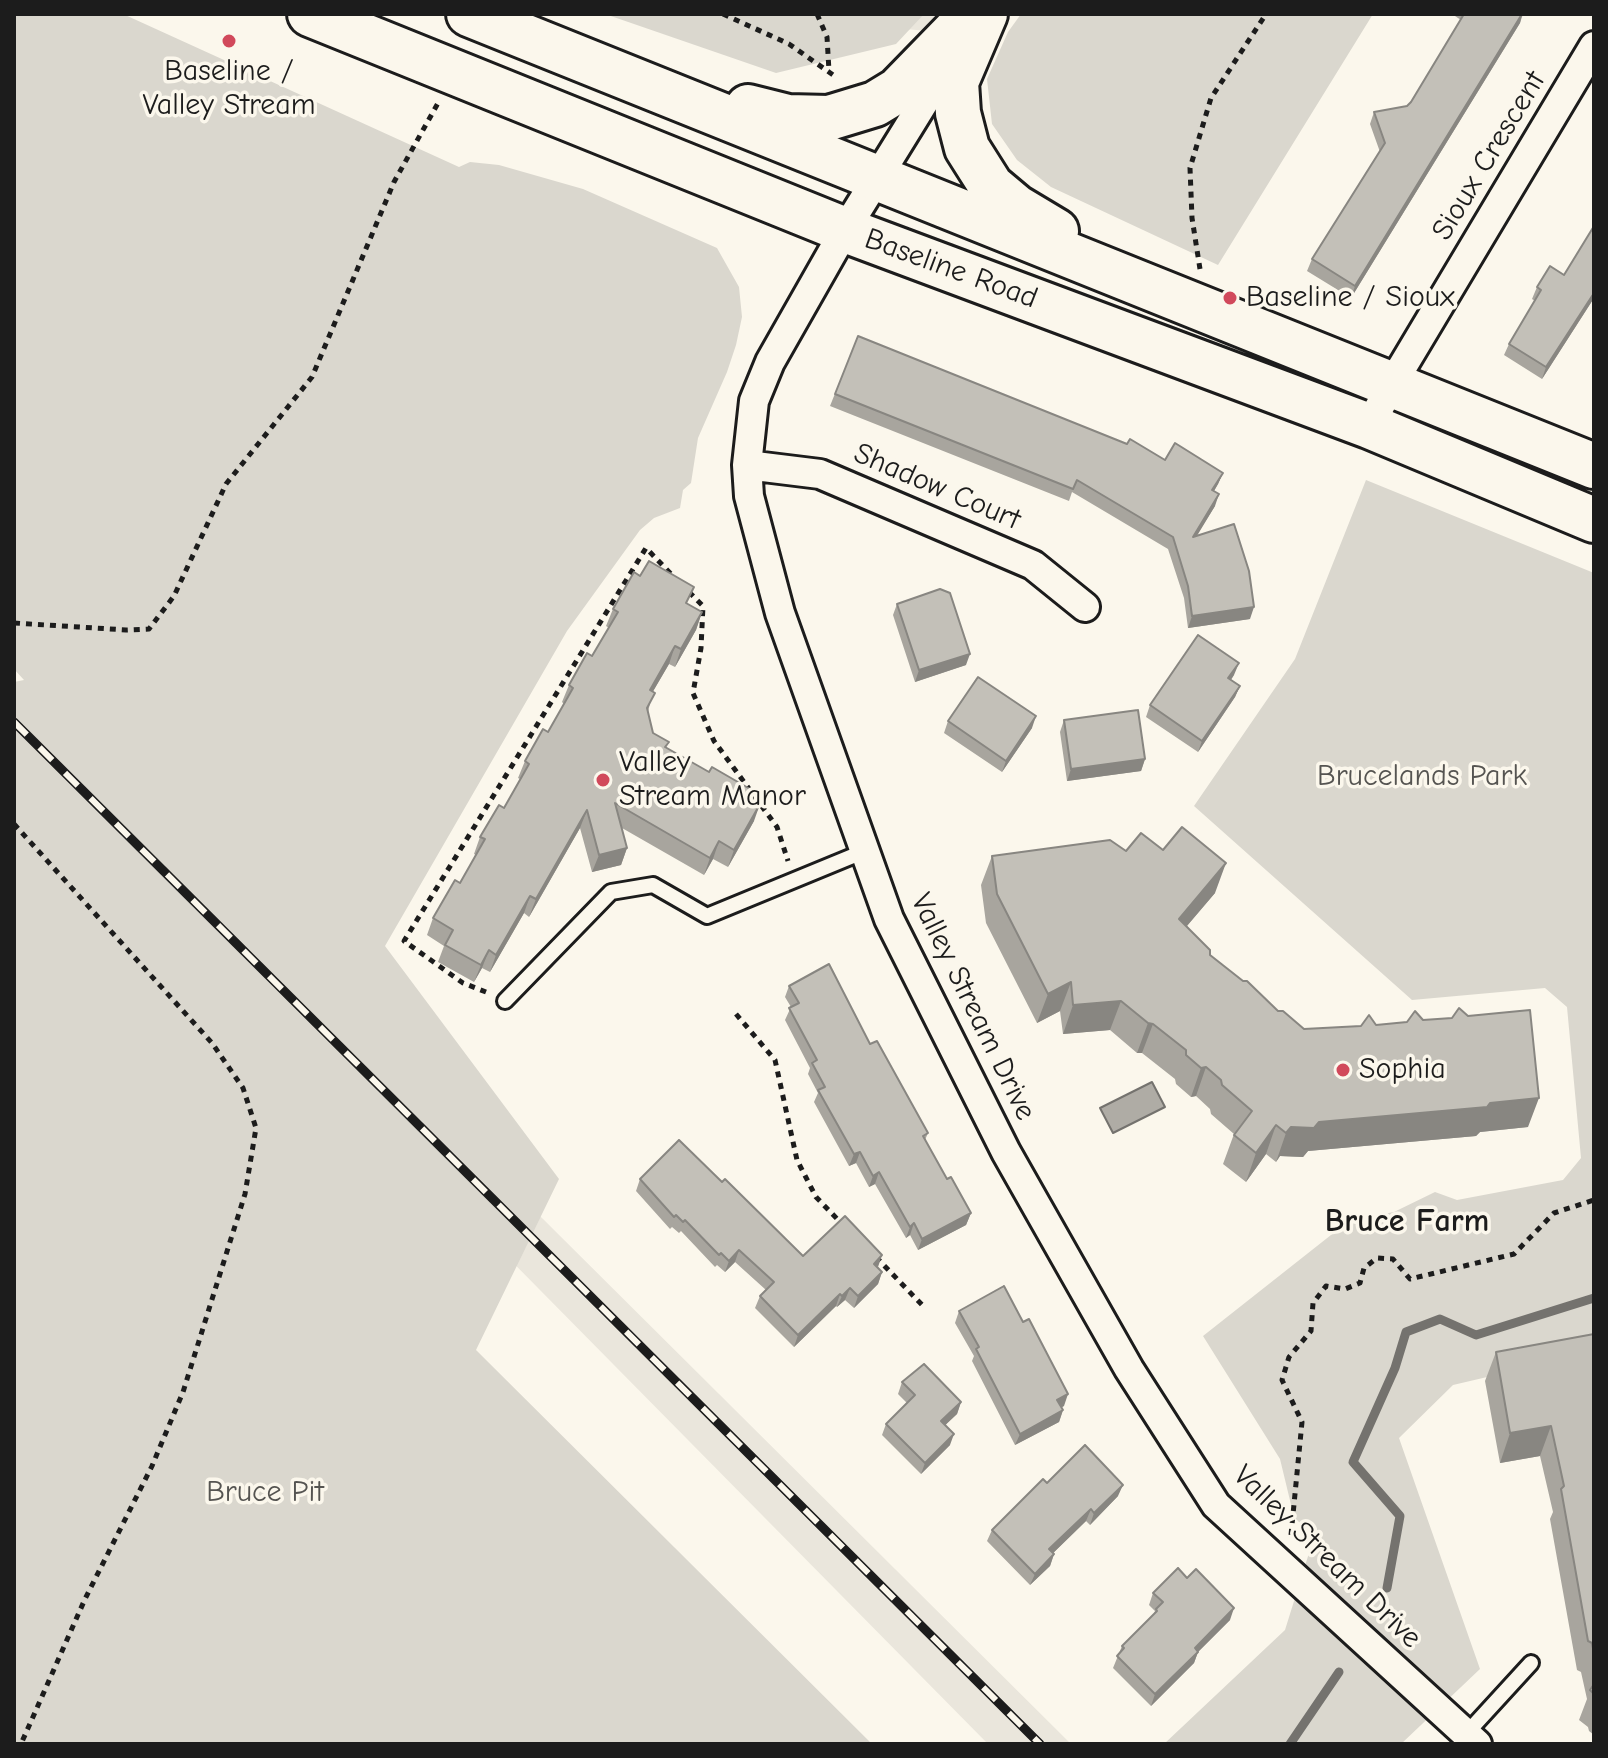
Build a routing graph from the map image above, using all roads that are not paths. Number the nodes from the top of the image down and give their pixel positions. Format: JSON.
{"nodes":[{"id":1,"x":310,"y":14,"type":"edge"},
{"id":2,"x":469,"y":14,"type":"edge"},
{"id":3,"x":972,"y":14,"type":"edge"},
{"id":4,"x":982,"y":14,"type":"edge"},
{"id":5,"x":1594,"y":46,"type":"edge"},
{"id":6,"x":614,"y":72,"type":"junction"},
{"id":7,"x":874,"y":179,"type":"junction"},
{"id":8,"x":845,"y":230,"type":"junction"},
{"id":9,"x":1154,"y":291,"type":"junction"},
{"id":10,"x":1392,"y":384,"type":"junction"},
{"id":11,"x":1369,"y":426,"type":"junction"},
{"id":12,"x":747,"y":465,"type":"junction"},
{"id":13,"x":1594,"y":466,"type":"edge"},
{"id":14,"x":1594,"y":520,"type":"edge"},
{"id":15,"x":1085,"y":607,"type":"dead end"},
{"id":16,"x":865,"y":851,"type":"junction"},
{"id":17,"x":505,"y":1001,"type":"road end"},
{"id":18,"x":1531,"y":1663,"type":"dead end"},
{"id":19,"x":1472,"y":1739,"type":"edge"}],
"edges":[{"from":1,"to":8,"type":"main road","name":"Baseline Road"},
{"from":2,"to":6,"type":"main road","name":"Baseline Road"},
{"from":3,"to":6,"type":"main road"},
{"from":4,"to":7,"type":"street","name":"Valley Stream Drive"},
{"from":4,"to":9,"type":"main road"},
{"from":5,"to":10,"type":"street","name":"Sioux Crescent"},
{"from":6,"to":7,"type":"main road","name":"Baseline Road"},
{"from":7,"to":8,"type":"street","name":"Valley Stream Drive"},
{"from":7,"to":9,"type":"main road","name":"Baseline Road"},
{"from":8,"to":11,"type":"main road","name":"Baseline Road"},
{"from":8,"to":12,"type":"street","name":"Valley Stream Drive"},
{"from":9,"to":10,"type":"main road","name":"Baseline Road"},
{"from":10,"to":11,"type":"street","name":"Sioux Crescent"},
{"from":10,"to":13,"type":"main road","name":"Baseline Road"},
{"from":11,"to":14,"type":"main road","name":"Baseline Road"},
{"from":12,"to":15,"type":"street","name":"Shadow Court"},
{"from":12,"to":16,"type":"street","name":"Valley Stream Drive"},
{"from":16,"to":17,"type":"lane"},
{"from":16,"to":19,"type":"street","name":"Valley Stream Drive"},
{"from":18,"to":19,"type":"lane"}]}
